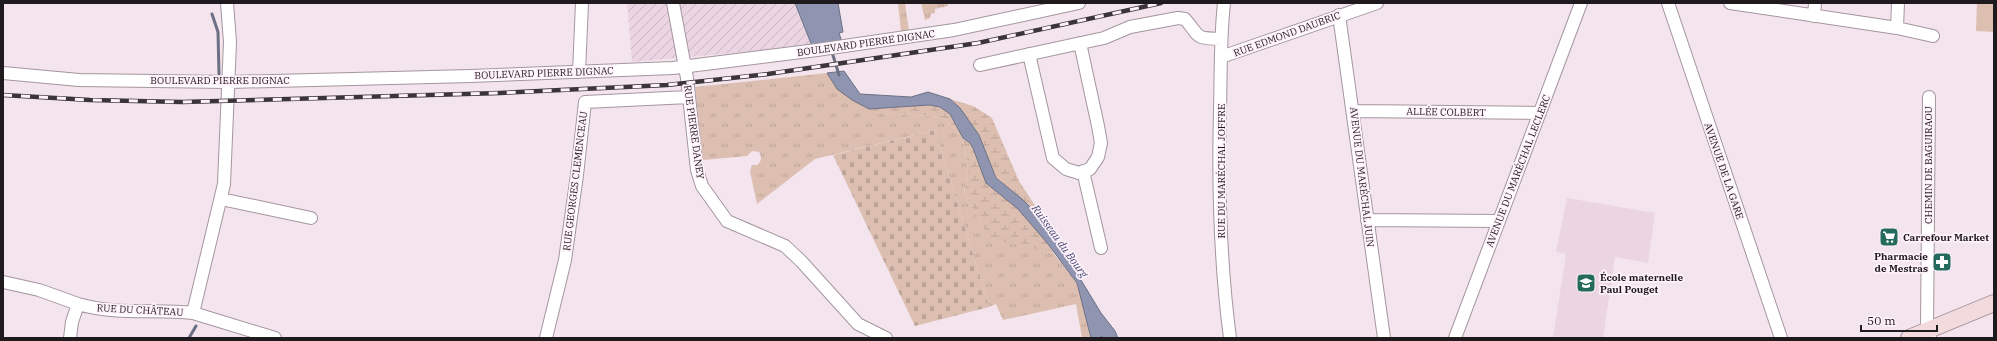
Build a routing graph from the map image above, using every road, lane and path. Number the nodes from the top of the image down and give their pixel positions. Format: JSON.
{"nodes":[{"id":1,"x":226,"y":3,"type":"edge"},
{"id":2,"x":582,"y":3,"type":"edge"},
{"id":3,"x":673,"y":3,"type":"edge"},
{"id":4,"x":1079,"y":3,"type":"edge"},
{"id":5,"x":1224,"y":3,"type":"edge"},
{"id":6,"x":1376,"y":3,"type":"edge"},
{"id":7,"x":1581,"y":3,"type":"edge"},
{"id":8,"x":1668,"y":3,"type":"edge"},
{"id":9,"x":1730,"y":3,"type":"edge"},
{"id":10,"x":1815,"y":3,"type":"edge"},
{"id":11,"x":1898,"y":3,"type":"edge"},
{"id":12,"x":1339,"y":15,"type":"junction"},
{"id":13,"x":1814,"y":16,"type":"junction"},
{"id":14,"x":1897,"y":28,"type":"junction"},
{"id":15,"x":1933,"y":36,"type":"dead end"},
{"id":16,"x":1221,"y":39,"type":"junction"},
{"id":17,"x":1080,"y":43,"type":"junction"},
{"id":18,"x":1029,"y":54,"type":"junction"},
{"id":19,"x":1221,"y":57,"type":"junction"},
{"id":20,"x":980,"y":65,"type":"dead end"},
{"id":21,"x":685,"y":67,"type":"junction"},
{"id":22,"x":579,"y":72,"type":"junction"},
{"id":23,"x":3,"y":73,"type":"edge"},
{"id":24,"x":228,"y":82,"type":"junction"},
{"id":25,"x":689,"y":97,"type":"junction"},
{"id":26,"x":1929,"y":97,"type":"dead end"},
{"id":27,"x":1353,"y":111,"type":"junction"},
{"id":28,"x":1540,"y":113,"type":"junction"},
{"id":29,"x":1083,"y":171,"type":"junction"},
{"id":30,"x":221,"y":199,"type":"junction"},
{"id":31,"x":311,"y":218,"type":"dead end"},
{"id":32,"x":1367,"y":220,"type":"junction"},
{"id":33,"x":1500,"y":221,"type":"junction"},
{"id":34,"x":1102,"y":248,"type":"dead end"},
{"id":35,"x":3,"y":282,"type":"edge"},
{"id":36,"x":1994,"y":303,"type":"edge"},
{"id":37,"x":78,"y":304,"type":"junction"},
{"id":38,"x":193,"y":313,"type":"junction"},
{"id":39,"x":1929,"y":334,"type":"edge"},
{"id":40,"x":70,"y":338,"type":"edge"},
{"id":41,"x":274,"y":338,"type":"edge"},
{"id":42,"x":546,"y":338,"type":"edge"},
{"id":43,"x":886,"y":338,"type":"edge"},
{"id":44,"x":1230,"y":338,"type":"edge"},
{"id":45,"x":1384,"y":338,"type":"edge"},
{"id":46,"x":1455,"y":338,"type":"edge"},
{"id":47,"x":1781,"y":338,"type":"edge"},
{"id":48,"x":1908,"y":338,"type":"edge"}],
"edges":[{"from":1,"to":24,"type":"street","name":"RUE DU CHÂTEAU"},
{"from":2,"to":22,"type":"street"},
{"from":3,"to":21,"type":"street","name":"RUE PIERRE DANEY"},
{"from":4,"to":21,"type":"street","name":"BOULEVARD PIERRE DIGNAC"},
{"from":5,"to":16,"type":"street","name":"RUE DU MARÉCHAL JOFFRE"},
{"from":6,"to":12,"type":"street","name":"RUE EDMOND DAUBRIC"},
{"from":7,"to":28,"type":"street","name":"AVENUE DU MARÉCHAL LECLERC"},
{"from":8,"to":47,"type":"street","name":"AVENUE DE LA GARE"},
{"from":9,"to":13,"type":"street"},
{"from":10,"to":13,"type":"street"},
{"from":11,"to":14,"type":"street"},
{"from":12,"to":19,"type":"street","name":"RUE EDMOND DAUBRIC"},
{"from":12,"to":27,"type":"street","name":"AVENUE DU MARÉCHAL JUIN"},
{"from":13,"to":14,"type":"street"},
{"from":14,"to":15,"type":"street"},
{"from":16,"to":17,"type":"street"},
{"from":16,"to":19,"type":"street","name":"RUE DU MARÉCHAL JOFFRE"},
{"from":17,"to":18,"type":"street"},
{"from":17,"to":29,"type":"street"},
{"from":18,"to":20,"type":"street"},
{"from":18,"to":29,"type":"street"},
{"from":19,"to":44,"type":"street","name":"RUE DU MARÉCHAL JOFFRE"},
{"from":21,"to":22,"type":"street","name":"BOULEVARD PIERRE DIGNAC"},
{"from":21,"to":25,"type":"street","name":"RUE PIERRE DANEY"},
{"from":22,"to":24,"type":"street","name":"BOULEVARD PIERRE DIGNAC"},
{"from":23,"to":24,"type":"street","name":"BOULEVARD PIERRE DIGNAC"},
{"from":24,"to":30,"type":"street","name":"RUE DU CHÂTEAU"},
{"from":25,"to":42,"type":"street","name":"RUE GEORGES CLEMENCEAU"},
{"from":25,"to":43,"type":"street","name":"RUE PIERRE DANEY"},
{"from":26,"to":39,"type":"street","name":"CHEMIN DE BAGUIRAOU"},
{"from":27,"to":28,"type":"street","name":"ALLÉE COLBERT"},
{"from":27,"to":32,"type":"street","name":"AVENUE DU MARÉCHAL JUIN"},
{"from":28,"to":33,"type":"street","name":"AVENUE DU MARÉCHAL LECLERC"},
{"from":29,"to":34,"type":"street"},
{"from":30,"to":31,"type":"street"},
{"from":30,"to":38,"type":"street","name":"RUE DU CHÂTEAU"},
{"from":32,"to":33,"type":"street"},
{"from":32,"to":45,"type":"street","name":"AVENUE DU MARÉCHAL JUIN"},
{"from":33,"to":46,"type":"street","name":"AVENUE DU MARÉCHAL LECLERC"},
{"from":35,"to":37,"type":"street","name":"RUE DU CHÂTEAU"},
{"from":36,"to":39,"type":"main road"},
{"from":37,"to":38,"type":"street","name":"RUE DU CHÂTEAU"},
{"from":37,"to":40,"type":"street"},
{"from":38,"to":41,"type":"street"},
{"from":39,"to":48,"type":"main road"}]}
